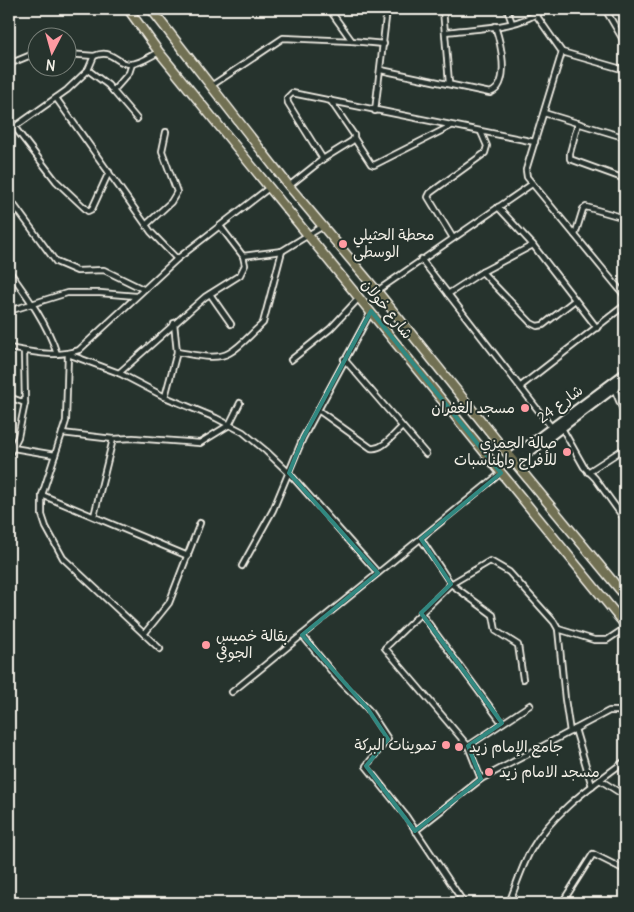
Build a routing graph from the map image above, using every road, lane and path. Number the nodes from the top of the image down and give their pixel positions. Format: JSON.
{"nodes":[{"id":1,"x":128,"y":9,"type":"edge"},
{"id":2,"x":151,"y":9,"type":"edge"},
{"id":3,"x":329,"y":9,"type":"edge"},
{"id":4,"x":387,"y":9,"type":"edge"},
{"id":5,"x":443,"y":9,"type":"edge"},
{"id":6,"x":507,"y":9,"type":"edge"},
{"id":7,"x":532,"y":9,"type":"edge"},
{"id":8,"x":544,"y":9,"type":"edge"},
{"id":9,"x":605,"y":9,"type":"edge"},
{"id":10,"x":536,"y":15,"type":"junction"},
{"id":11,"x":512,"y":23,"type":"junction"},
{"id":12,"x":495,"y":26,"type":"junction"},
{"id":13,"x":445,"y":32,"type":"junction"},
{"id":14,"x":352,"y":41,"type":"junction"},
{"id":15,"x":625,"y":43,"type":"edge"},
{"id":16,"x":384,"y":44,"type":"junction"},
{"id":17,"x":160,"y":52,"type":"junction"},
{"id":18,"x":562,"y":52,"type":"junction"},
{"id":19,"x":78,"y":55,"type":"edge"},
{"id":20,"x":28,"y":56,"type":"edge"},
{"id":21,"x":94,"y":56,"type":"junction"},
{"id":22,"x":9,"y":64,"type":"edge"},
{"id":23,"x":132,"y":64,"type":"junction"},
{"id":24,"x":88,"y":70,"type":"junction"},
{"id":25,"x":381,"y":70,"type":"junction"},
{"id":26,"x":625,"y":70,"type":"edge"},
{"id":27,"x":449,"y":83,"type":"junction"},
{"id":28,"x":211,"y":86,"type":"junction"},
{"id":29,"x":113,"y":91,"type":"junction"},
{"id":30,"x":56,"y":98,"type":"junction"},
{"id":31,"x":330,"y":100,"type":"junction"},
{"id":32,"x":375,"y":110,"type":"junction"},
{"id":33,"x":544,"y":113,"type":"junction"},
{"id":34,"x":137,"y":119,"type":"dead end"},
{"id":35,"x":9,"y":120,"type":"edge"},
{"id":36,"x":578,"y":123,"type":"junction"},
{"id":37,"x":451,"y":126,"type":"junction"},
{"id":38,"x":14,"y":128,"type":"junction"},
{"id":39,"x":9,"y":131,"type":"edge"},
{"id":40,"x":166,"y":132,"type":"dead end"},
{"id":41,"x":482,"y":132,"type":"junction"},
{"id":42,"x":625,"y":136,"type":"edge"},
{"id":43,"x":354,"y":138,"type":"junction"},
{"id":44,"x":534,"y":142,"type":"junction"},
{"id":45,"x":323,"y":159,"type":"junction"},
{"id":46,"x":109,"y":172,"type":"junction"},
{"id":47,"x":625,"y":179,"type":"edge"},
{"id":48,"x":532,"y":184,"type":"junction"},
{"id":49,"x":289,"y":186,"type":"junction"},
{"id":50,"x":270,"y":187,"type":"junction"},
{"id":51,"x":9,"y":198,"type":"edge"},
{"id":52,"x":498,"y":207,"type":"junction"},
{"id":53,"x":625,"y":218,"type":"edge"},
{"id":54,"x":147,"y":224,"type":"junction"},
{"id":55,"x":220,"y":226,"type":"junction"},
{"id":56,"x":323,"y":226,"type":"junction"},
{"id":57,"x":308,"y":235,"type":"junction"},
{"id":58,"x":575,"y":235,"type":"junction"},
{"id":59,"x":453,"y":238,"type":"junction"},
{"id":60,"x":533,"y":245,"type":"junction"},
{"id":61,"x":282,"y":251,"type":"junction"},
{"id":62,"x":242,"y":256,"type":"junction"},
{"id":63,"x":176,"y":259,"type":"junction"},
{"id":64,"x":422,"y":259,"type":"junction"},
{"id":65,"x":9,"y":271,"type":"edge"},
{"id":66,"x":482,"y":272,"type":"junction"},
{"id":67,"x":143,"y":289,"type":"junction"},
{"id":68,"x":377,"y":291,"type":"junction"},
{"id":69,"x":210,"y":294,"type":"junction"},
{"id":70,"x":448,"y":294,"type":"junction"},
{"id":71,"x":136,"y":296,"type":"junction"},
{"id":72,"x":625,"y":296,"type":"edge"},
{"id":73,"x":360,"y":297,"type":"junction"},
{"id":74,"x":575,"y":300,"type":"junction"},
{"id":75,"x":32,"y":303,"type":"junction"},
{"id":76,"x":625,"y":305,"type":"edge"},
{"id":77,"x":9,"y":311,"type":"edge"},
{"id":78,"x":371,"y":311,"type":"junction"},
{"id":79,"x":174,"y":323,"type":"junction"},
{"id":80,"x":232,"y":324,"type":"dead end"},
{"id":81,"x":597,"y":328,"type":"junction"},
{"id":82,"x":9,"y":348,"type":"edge"},
{"id":83,"x":24,"y":351,"type":"junction"},
{"id":84,"x":177,"y":352,"type":"junction"},
{"id":85,"x":57,"y":354,"type":"junction"},
{"id":86,"x":68,"y":354,"type":"junction"},
{"id":87,"x":344,"y":359,"type":"junction"},
{"id":88,"x":291,"y":360,"type":"dead end"},
{"id":89,"x":119,"y":373,"type":"junction"},
{"id":90,"x":625,"y":373,"type":"edge"},
{"id":91,"x":625,"y":380,"type":"edge"},
{"id":92,"x":521,"y":386,"type":"junction"},
{"id":93,"x":613,"y":386,"type":"junction"},
{"id":94,"x":9,"y":396,"type":"edge"},
{"id":95,"x":165,"y":396,"type":"junction"},
{"id":96,"x":25,"y":403,"type":"junction"},
{"id":97,"x":240,"y":403,"type":"dead end"},
{"id":98,"x":318,"y":410,"type":"junction"},
{"id":99,"x":625,"y":415,"type":"edge"},
{"id":100,"x":229,"y":425,"type":"junction"},
{"id":101,"x":402,"y":427,"type":"junction"},
{"id":102,"x":552,"y":428,"type":"junction"},
{"id":103,"x":562,"y":428,"type":"junction"},
{"id":104,"x":62,"y":433,"type":"junction"},
{"id":105,"x":113,"y":439,"type":"junction"},
{"id":106,"x":13,"y":448,"type":"junction"},
{"id":107,"x":625,"y":448,"type":"edge"},
{"id":108,"x":426,"y":454,"type":"dead end"},
{"id":109,"x":9,"y":455,"type":"edge"},
{"id":110,"x":54,"y":455,"type":"junction"},
{"id":111,"x":513,"y":460,"type":"junction"},
{"id":112,"x":588,"y":472,"type":"junction"},
{"id":113,"x":289,"y":473,"type":"junction"},
{"id":114,"x":501,"y":473,"type":"junction"},
{"id":115,"x":42,"y":495,"type":"junction"},
{"id":116,"x":94,"y":516,"type":"junction"},
{"id":117,"x":625,"y":520,"type":"edge"},
{"id":118,"x":200,"y":524,"type":"dead end"},
{"id":119,"x":421,"y":538,"type":"junction"},
{"id":120,"x":188,"y":556,"type":"junction"},
{"id":121,"x":242,"y":566,"type":"dead end"},
{"id":122,"x":378,"y":573,"type":"junction"},
{"id":123,"x":451,"y":584,"type":"junction"},
{"id":124,"x":625,"y":596,"type":"edge"},
{"id":125,"x":422,"y":613,"type":"junction"},
{"id":126,"x":625,"y":626,"type":"edge"},
{"id":127,"x":558,"y":628,"type":"junction"},
{"id":128,"x":144,"y":634,"type":"junction"},
{"id":129,"x":302,"y":635,"type":"junction"},
{"id":130,"x":160,"y":650,"type":"dead end"},
{"id":131,"x":523,"y":679,"type":"dead end"},
{"id":132,"x":232,"y":692,"type":"dead end"},
{"id":133,"x":530,"y":705,"type":"dead end"},
{"id":134,"x":625,"y":714,"type":"edge"},
{"id":135,"x":502,"y":723,"type":"junction"},
{"id":136,"x":573,"y":730,"type":"junction"},
{"id":137,"x":468,"y":746,"type":"junction"},
{"id":138,"x":625,"y":761,"type":"edge"},
{"id":139,"x":481,"y":779,"type":"junction"},
{"id":140,"x":600,"y":780,"type":"junction"},
{"id":141,"x":592,"y":786,"type":"junction"},
{"id":142,"x":625,"y":796,"type":"edge"},
{"id":143,"x":415,"y":831,"type":"junction"},
{"id":144,"x":625,"y":870,"type":"edge"},
{"id":145,"x":464,"y":903,"type":"edge"},
{"id":146,"x":509,"y":903,"type":"edge"},
{"id":147,"x":562,"y":903,"type":"edge"}],
"edges":[{"from":1,"to":17,"type":"main road","name":"شارع خولان"},
{"from":2,"to":28,"type":"main road","name":"شارع خولان"},
{"from":3,"to":14,"type":"street"},
{"from":4,"to":16,"type":"street"},
{"from":5,"to":13,"type":"street"},
{"from":6,"to":11,"type":"street"},
{"from":7,"to":10,"type":"street"},
{"from":8,"to":10,"type":"street"},
{"from":9,"to":15,"type":"street"},
{"from":10,"to":11,"type":"street"},
{"from":10,"to":18,"type":"street"},
{"from":11,"to":12,"type":"street"},
{"from":12,"to":13,"type":"street"},
{"from":12,"to":27,"type":"street"},
{"from":13,"to":27,"type":"street"},
{"from":14,"to":16,"type":"street"},
{"from":14,"to":28,"type":"street"},
{"from":16,"to":25,"type":"street"},
{"from":17,"to":23,"type":"street"},
{"from":17,"to":50,"type":"main road","name":"شارع خولان"},
{"from":18,"to":26,"type":"street"},
{"from":18,"to":33,"type":"street"},
{"from":19,"to":21,"type":"street"},
{"from":20,"to":22,"type":"street"},
{"from":21,"to":23,"type":"street"},
{"from":21,"to":24,"type":"street"},
{"from":23,"to":29,"type":"street"},
{"from":24,"to":29,"type":"street"},
{"from":24,"to":30,"type":"street"},
{"from":25,"to":27,"type":"street"},
{"from":25,"to":32,"type":"street"},
{"from":28,"to":49,"type":"main road","name":"شارع خولان"},
{"from":29,"to":34,"type":"street"},
{"from":30,"to":38,"type":"street"},
{"from":30,"to":46,"type":"street"},
{"from":31,"to":32,"type":"street"},
{"from":31,"to":43,"type":"street"},
{"from":31,"to":45,"type":"street"},
{"from":32,"to":37,"type":"street"},
{"from":33,"to":36,"type":"street"},
{"from":33,"to":44,"type":"street"},
{"from":35,"to":38,"type":"street"},
{"from":36,"to":42,"type":"street"},
{"from":36,"to":47,"type":"street"},
{"from":37,"to":41,"type":"street"},
{"from":37,"to":43,"type":"street"},
{"from":38,"to":39,"type":"street"},
{"from":38,"to":46,"type":"street"},
{"from":40,"to":54,"type":"street"},
{"from":41,"to":44,"type":"street"},
{"from":41,"to":59,"type":"street"},
{"from":43,"to":45,"type":"street"},
{"from":44,"to":48,"type":"street"},
{"from":45,"to":49,"type":"street"},
{"from":46,"to":54,"type":"street"},
{"from":48,"to":52,"type":"street"},
{"from":48,"to":58,"type":"street"},
{"from":49,"to":56,"type":"main road","name":"شارع خولان"},
{"from":50,"to":55,"type":"street"},
{"from":50,"to":57,"type":"main road","name":"شارع خولان"},
{"from":51,"to":67,"type":"street"},
{"from":52,"to":59,"type":"street"},
{"from":52,"to":60,"type":"street"},
{"from":53,"to":58,"type":"street"},
{"from":54,"to":63,"type":"street"},
{"from":55,"to":62,"type":"street"},
{"from":55,"to":63,"type":"street"},
{"from":56,"to":57,"type":"street"},
{"from":56,"to":68,"type":"main road","name":"شارع خولان"},
{"from":57,"to":61,"type":"street"},
{"from":57,"to":73,"type":"main road","name":"شارع خولان"},
{"from":58,"to":72,"type":"street"},
{"from":59,"to":64,"type":"street"},
{"from":60,"to":66,"type":"street"},
{"from":60,"to":74,"type":"street"},
{"from":61,"to":62,"type":"street"},
{"from":61,"to":84,"type":"street"},
{"from":62,"to":69,"type":"street"},
{"from":63,"to":67,"type":"street"},
{"from":64,"to":68,"type":"street"},
{"from":64,"to":70,"type":"street"},
{"from":65,"to":75,"type":"street"},
{"from":66,"to":70,"type":"street"},
{"from":66,"to":74,"type":"street"},
{"from":67,"to":71,"type":"street"},
{"from":68,"to":111,"type":"main road","name":"شارع خولان"},
{"from":69,"to":79,"type":"street"},
{"from":69,"to":80,"type":"street"},
{"from":70,"to":92,"type":"street"},
{"from":71,"to":75,"type":"street"},
{"from":71,"to":86,"type":"street"},
{"from":73,"to":78,"type":"main road","name":"شارع خولان"},
{"from":73,"to":88,"type":"street"},
{"from":74,"to":81,"type":"street"},
{"from":75,"to":77,"type":"street"},
{"from":75,"to":85,"type":"street"},
{"from":76,"to":81,"type":"street"},
{"from":78,"to":87,"type":"street"},
{"from":78,"to":114,"type":"main road","name":"شارع خولان"},
{"from":79,"to":84,"type":"street"},
{"from":79,"to":89,"type":"street"},
{"from":81,"to":92,"type":"street"},
{"from":82,"to":83,"type":"street"},
{"from":83,"to":85,"type":"street"},
{"from":83,"to":96,"type":"street"},
{"from":84,"to":95,"type":"street"},
{"from":85,"to":86,"type":"street"},
{"from":86,"to":89,"type":"street"},
{"from":86,"to":104,"type":"street"},
{"from":87,"to":98,"type":"street"},
{"from":87,"to":101,"type":"street"},
{"from":89,"to":95,"type":"street"},
{"from":90,"to":93,"type":"street","name":"شارع 24"},
{"from":91,"to":93,"type":"street","name":"شارع 24"},
{"from":92,"to":102,"type":"street"},
{"from":93,"to":99,"type":"street"},
{"from":93,"to":102,"type":"street","name":"شارع 24"},
{"from":93,"to":103,"type":"street","name":"شارع 24"},
{"from":94,"to":96,"type":"street"},
{"from":95,"to":100,"type":"street"},
{"from":96,"to":106,"type":"street"},
{"from":97,"to":100,"type":"street"},
{"from":98,"to":101,"type":"street"},
{"from":98,"to":113,"type":"street"},
{"from":100,"to":105,"type":"street"},
{"from":100,"to":113,"type":"street"},
{"from":101,"to":108,"type":"street"},
{"from":102,"to":111,"type":"street","name":"شارع 24"},
{"from":103,"to":111,"type":"street","name":"شارع 24"},
{"from":103,"to":112,"type":"street"},
{"from":104,"to":105,"type":"street"},
{"from":104,"to":110,"type":"street"},
{"from":105,"to":116,"type":"street"},
{"from":106,"to":109,"type":"street"},
{"from":106,"to":110,"type":"street"},
{"from":107,"to":112,"type":"street"},
{"from":110,"to":115,"type":"street"},
{"from":111,"to":124,"type":"main road","name":"شارع خولان"},
{"from":112,"to":117,"type":"street"},
{"from":113,"to":121,"type":"street"},
{"from":113,"to":122,"type":"street"},
{"from":114,"to":119,"type":"street"},
{"from":114,"to":126,"type":"main road","name":"شارع خولان"},
{"from":115,"to":116,"type":"street"},
{"from":115,"to":128,"type":"street"},
{"from":116,"to":120,"type":"street"},
{"from":118,"to":120,"type":"street"},
{"from":119,"to":122,"type":"street"},
{"from":119,"to":123,"type":"street"},
{"from":120,"to":128,"type":"street"},
{"from":122,"to":129,"type":"street"},
{"from":123,"to":125,"type":"street"},
{"from":123,"to":127,"type":"street"},
{"from":123,"to":131,"type":"street"},
{"from":125,"to":135,"type":"street"},
{"from":125,"to":137,"type":"street"},
{"from":126,"to":127,"type":"street"},
{"from":127,"to":136,"type":"street"},
{"from":128,"to":130,"type":"street"},
{"from":129,"to":132,"type":"street"},
{"from":129,"to":143,"type":"street"},
{"from":133,"to":135,"type":"street"},
{"from":134,"to":136,"type":"street"},
{"from":135,"to":137,"type":"street"},
{"from":136,"to":139,"type":"street"},
{"from":136,"to":141,"type":"street"},
{"from":137,"to":139,"type":"street"},
{"from":138,"to":140,"type":"street"},
{"from":139,"to":143,"type":"street"},
{"from":140,"to":141,"type":"street"},
{"from":140,"to":142,"type":"street"},
{"from":141,"to":146,"type":"street"},
{"from":143,"to":145,"type":"street"},
{"from":144,"to":147,"type":"street"}]}
